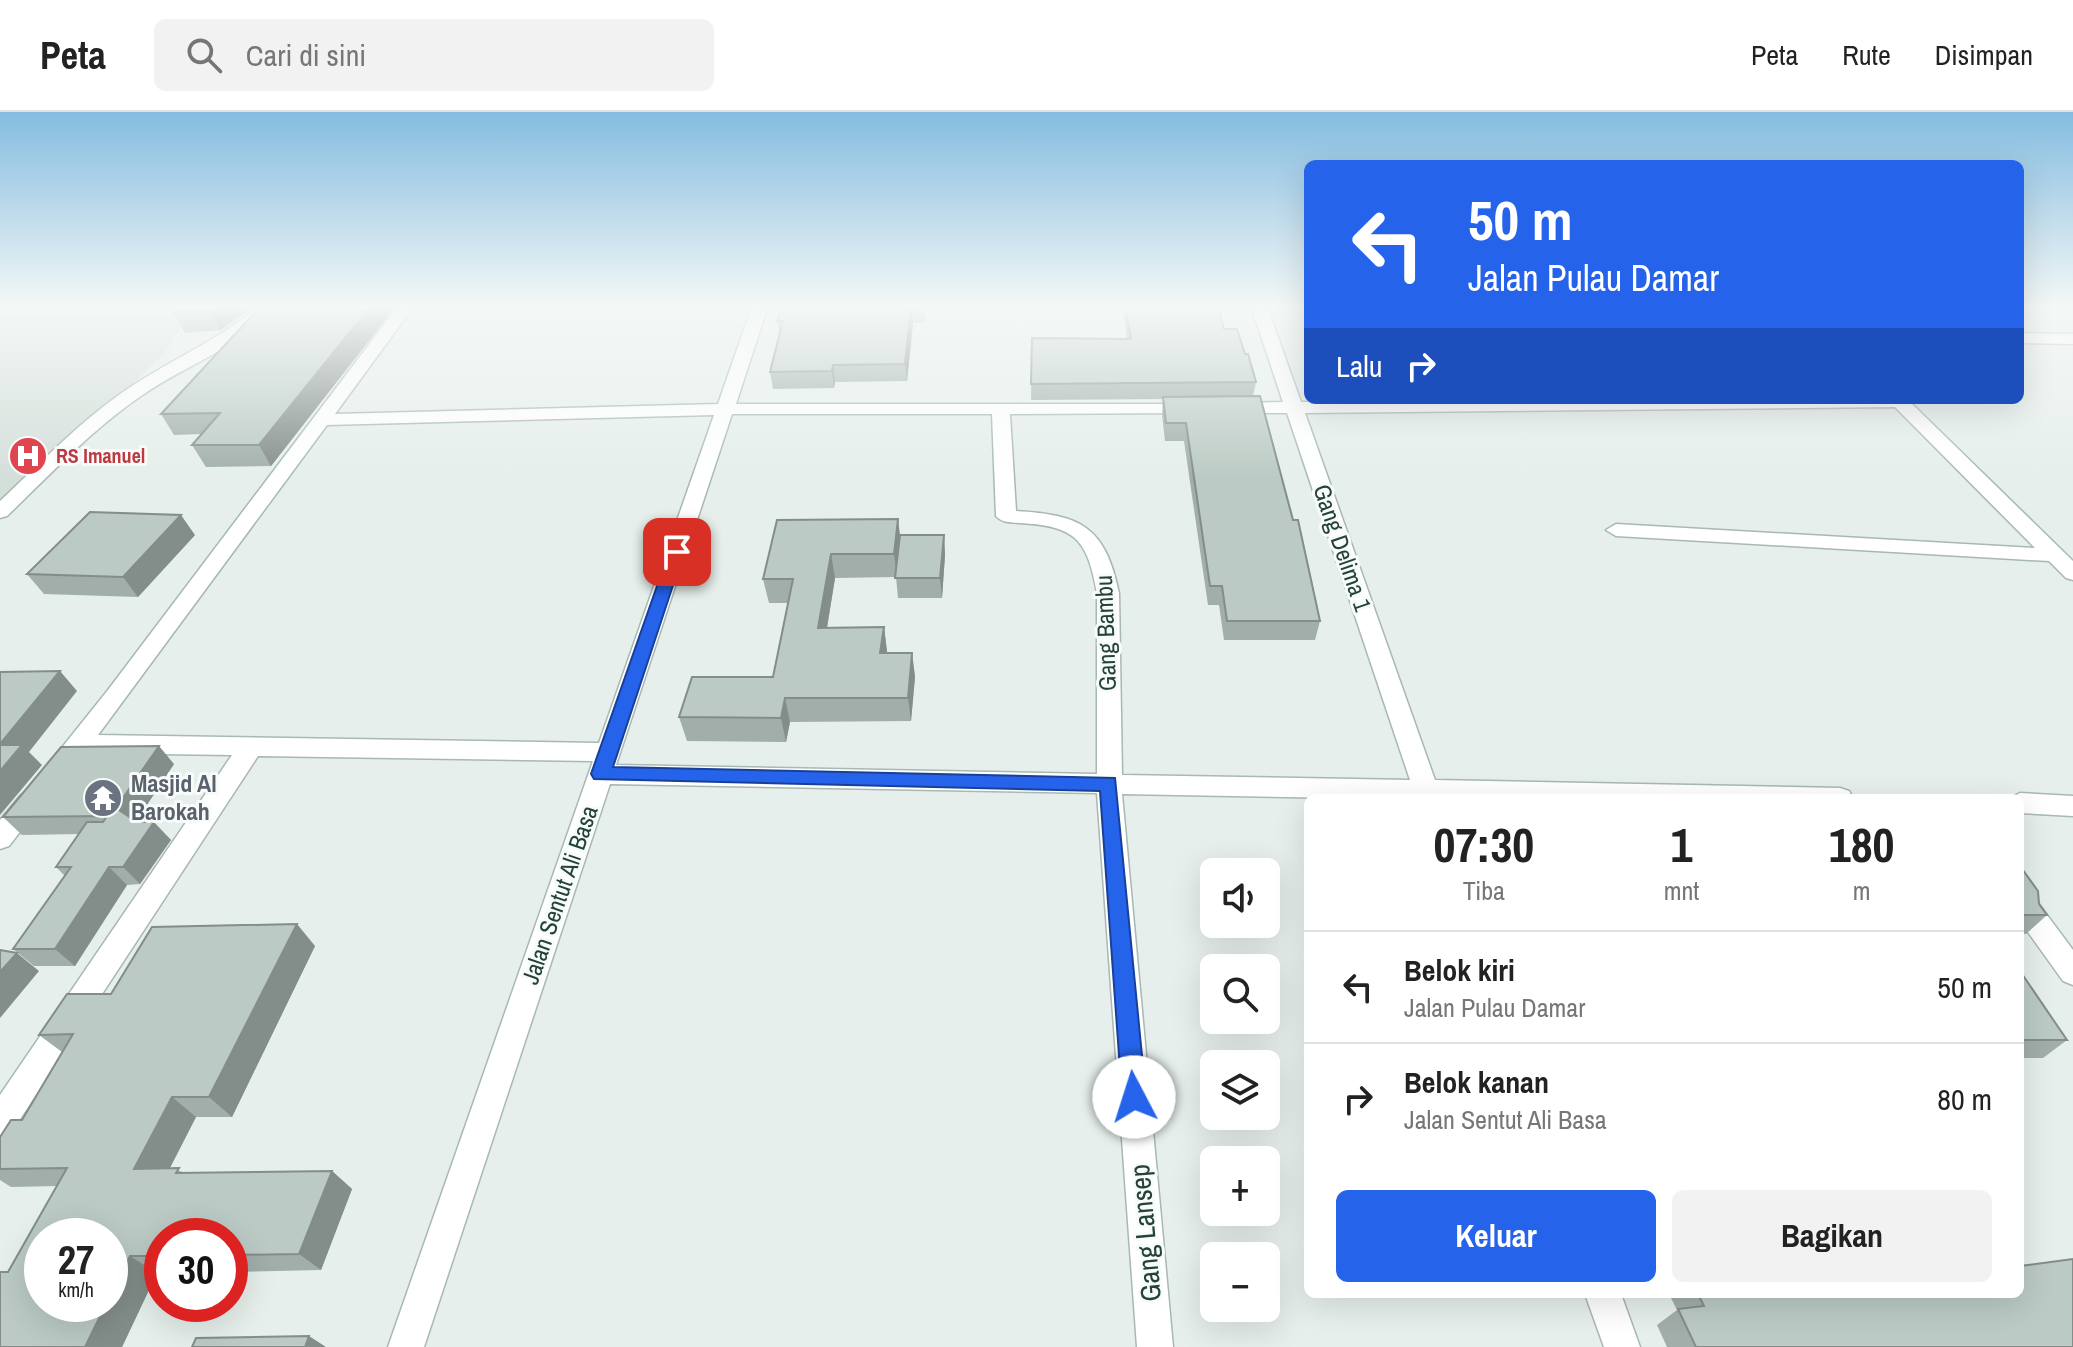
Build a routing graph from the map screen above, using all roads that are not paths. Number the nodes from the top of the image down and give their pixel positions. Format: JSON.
{"nodes":[{"id":1,"x":183,"y":364,"type":"edge"},
{"id":2,"x":363,"y":364,"type":"edge"},
{"id":3,"x":740,"y":364,"type":"edge"},
{"id":4,"x":1278,"y":364,"type":"edge"},
{"id":5,"x":1639,"y":404,"type":"edge"},
{"id":6,"x":1902,"y":404,"type":"edge"},
{"id":7,"x":1293,"y":408,"type":"junction"},
{"id":8,"x":725,"y":409,"type":"junction"},
{"id":9,"x":1001,"y":409,"type":"junction"},
{"id":10,"x":321,"y":420,"type":"junction"},
{"id":11,"x":0,"y":512,"type":"edge"},
{"id":12,"x":1616,"y":530,"type":"dead end"},
{"id":13,"x":2053,"y":555,"type":"junction"},
{"id":14,"x":2073,"y":573,"type":"edge"},
{"id":15,"x":78,"y":744,"type":"junction"},
{"id":16,"x":251,"y":747,"type":"junction"},
{"id":17,"x":605,"y":763,"type":"junction"},
{"id":18,"x":1109,"y":784,"type":"junction"},
{"id":19,"x":1428,"y":794,"type":"edge"},
{"id":20,"x":2024,"y":803,"type":"edge"},
{"id":21,"x":2073,"y":806,"type":"edge"},
{"id":22,"x":0,"y":839,"type":"edge"},
{"id":23,"x":2024,"y":905,"type":"edge"},
{"id":24,"x":2073,"y":972,"type":"edge"},
{"id":25,"x":0,"y":1122,"type":"edge"},
{"id":26,"x":1604,"y":1298,"type":"edge"},
{"id":27,"x":406,"y":1347,"type":"edge"},
{"id":28,"x":1155,"y":1347,"type":"edge"},
{"id":29,"x":1622,"y":1347,"type":"edge"}],
"edges":[{"from":1,"to":11,"type":"street"},
{"from":2,"to":10,"type":"street"},
{"from":3,"to":8,"type":"street","name":"Jalan Sentut Ali Basa"},
{"from":4,"to":7,"type":"street","name":"Gang Delima 1"},
{"from":5,"to":7,"type":"street"},
{"from":6,"to":13,"type":"street"},
{"from":7,"to":9,"type":"street"},
{"from":7,"to":19,"type":"street","name":"Gang Delima 1"},
{"from":8,"to":9,"type":"street"},
{"from":8,"to":10,"type":"street"},
{"from":8,"to":17,"type":"street","name":"Jalan Sentut Ali Basa"},
{"from":9,"to":18,"type":"street","name":"Gang Bambu"},
{"from":10,"to":15,"type":"street"},
{"from":12,"to":13,"type":"street"},
{"from":13,"to":14,"type":"street"},
{"from":15,"to":16,"type":"street"},
{"from":15,"to":22,"type":"street"},
{"from":16,"to":17,"type":"street"},
{"from":16,"to":25,"type":"street"},
{"from":17,"to":18,"type":"street"},
{"from":17,"to":27,"type":"street","name":"Jalan Sentut Ali Basa"},
{"from":18,"to":19,"type":"street"},
{"from":18,"to":28,"type":"street","name":"Gang Lansep"},
{"from":20,"to":21,"type":"street"},
{"from":23,"to":24,"type":"street"},
{"from":26,"to":29,"type":"street"}]}
